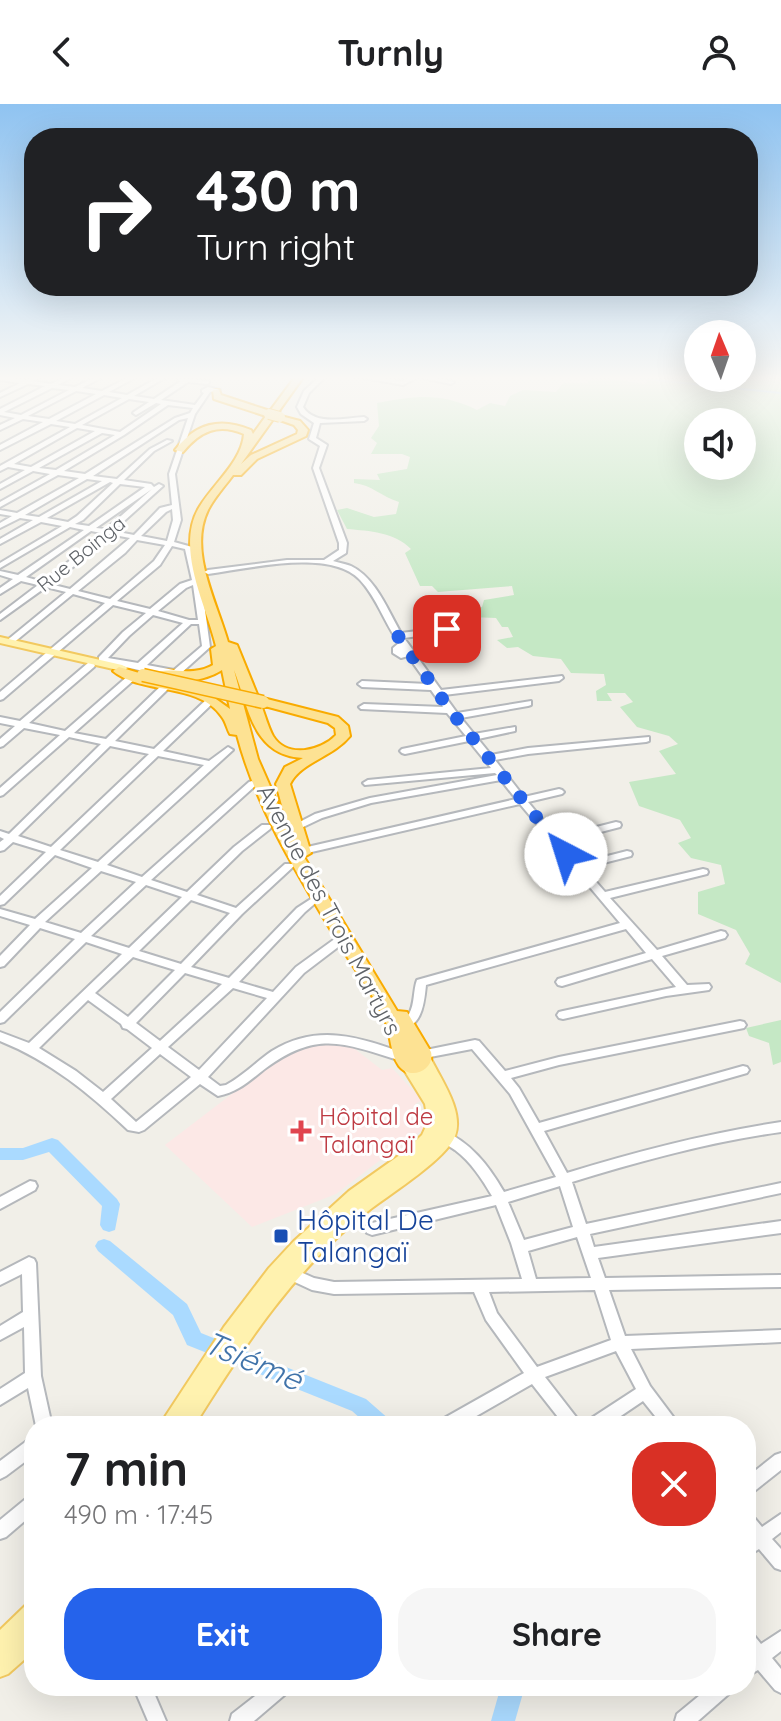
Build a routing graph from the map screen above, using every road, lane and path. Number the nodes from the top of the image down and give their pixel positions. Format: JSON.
{"nodes":[{"id":1,"x":30,"y":451,"type":"edge"},
{"id":2,"x":64,"y":451,"type":"edge"},
{"id":3,"x":94,"y":451,"type":"edge"},
{"id":4,"x":125,"y":451,"type":"edge"},
{"id":5,"x":150,"y":451,"type":"edge"},
{"id":6,"x":179,"y":451,"type":"edge"},
{"id":7,"x":242,"y":451,"type":"edge"},
{"id":8,"x":250,"y":451,"type":"edge"},
{"id":9,"x":266,"y":451,"type":"edge"},
{"id":10,"x":322,"y":451,"type":"edge"},
{"id":11,"x":2,"y":466,"type":"edge"},
{"id":12,"x":33,"y":469,"type":"junction"},
{"id":13,"x":57,"y":474,"type":"junction"},
{"id":14,"x":84,"y":478,"type":"junction"},
{"id":15,"x":107,"y":481,"type":"junction"},
{"id":16,"x":118,"y":483,"type":"junction"},
{"id":17,"x":228,"y":483,"type":"junction"},
{"id":18,"x":155,"y":486,"type":"junction"},
{"id":19,"x":0,"y":487,"type":"edge"},
{"id":20,"x":171,"y":487,"type":"junction"},
{"id":21,"x":0,"y":505,"type":"edge"},
{"id":22,"x":175,"y":506,"type":"junction"},
{"id":23,"x":0,"y":512,"type":"edge"},
{"id":24,"x":19,"y":515,"type":"junction"},
{"id":25,"x":41,"y":519,"type":"junction"},
{"id":26,"x":68,"y":525,"type":"junction"},
{"id":27,"x":0,"y":526,"type":"edge"},
{"id":28,"x":89,"y":528,"type":"junction"},
{"id":29,"x":109,"y":532,"type":"junction"},
{"id":30,"x":137,"y":537,"type":"junction"},
{"id":31,"x":0,"y":542,"type":"edge"},
{"id":32,"x":170,"y":543,"type":"junction"},
{"id":33,"x":326,"y":562,"type":"junction"},
{"id":34,"x":0,"y":566,"type":"edge"},
{"id":35,"x":208,"y":572,"type":"junction"},
{"id":36,"x":0,"y":573,"type":"edge"},
{"id":37,"x":22,"y":578,"type":"junction"},
{"id":38,"x":194,"y":582,"type":"junction"},
{"id":39,"x":43,"y":584,"type":"junction"},
{"id":40,"x":72,"y":591,"type":"junction"},
{"id":41,"x":0,"y":592,"type":"edge"},
{"id":42,"x":114,"y":602,"type":"junction"},
{"id":43,"x":212,"y":609,"type":"junction"},
{"id":44,"x":153,"y":612,"type":"junction"},
{"id":45,"x":0,"y":618,"type":"edge"},
{"id":46,"x":189,"y":622,"type":"junction"},
{"id":47,"x":201,"y":622,"type":"junction"},
{"id":48,"x":447,"y":629,"type":"dead end"},
{"id":49,"x":3,"y":644,"type":"edge"},
{"id":50,"x":231,"y":645,"type":"junction"},
{"id":51,"x":405,"y":646,"type":"junction"},
{"id":52,"x":473,"y":646,"type":"dead end"},
{"id":53,"x":51,"y":654,"type":"junction"},
{"id":54,"x":91,"y":665,"type":"junction"},
{"id":55,"x":220,"y":666,"type":"junction"},
{"id":56,"x":133,"y":672,"type":"junction"},
{"id":57,"x":559,"y":678,"type":"dead end"},
{"id":58,"x":362,"y":684,"type":"dead end"},
{"id":59,"x":166,"y":686,"type":"junction"},
{"id":60,"x":437,"y":690,"type":"junction"},
{"id":61,"x":0,"y":697,"type":"edge"},
{"id":62,"x":213,"y":701,"type":"junction"},
{"id":63,"x":528,"y":703,"type":"dead end"},
{"id":64,"x":364,"y":707,"type":"dead end"},
{"id":65,"x":453,"y":713,"type":"junction"},
{"id":66,"x":0,"y":720,"type":"edge"},
{"id":67,"x":23,"y":724,"type":"junction"},
{"id":68,"x":512,"y":729,"type":"dead end"},
{"id":69,"x":67,"y":734,"type":"junction"},
{"id":70,"x":473,"y":738,"type":"junction"},
{"id":71,"x":646,"y":739,"type":"dead end"},
{"id":72,"x":0,"y":744,"type":"edge"},
{"id":73,"x":109,"y":744,"type":"junction"},
{"id":74,"x":228,"y":750,"type":"dead end"},
{"id":75,"x":405,"y":751,"type":"dead end"},
{"id":76,"x":325,"y":752,"type":"junction"},
{"id":77,"x":157,"y":754,"type":"junction"},
{"id":78,"x":489,"y":758,"type":"junction"},
{"id":79,"x":211,"y":764,"type":"junction"},
{"id":80,"x":501,"y":773,"type":"junction"},
{"id":81,"x":368,"y":783,"type":"dead end"},
{"id":82,"x":252,"y":784,"type":"junction"},
{"id":83,"x":559,"y":792,"type":"dead end"},
{"id":84,"x":0,"y":793,"type":"edge"},
{"id":85,"x":522,"y":799,"type":"junction"},
{"id":86,"x":616,"y":825,"type":"dead end"},
{"id":87,"x":273,"y":826,"type":"junction"},
{"id":88,"x":297,"y":826,"type":"junction"},
{"id":89,"x":5,"y":836,"type":"edge"},
{"id":90,"x":555,"y":841,"type":"junction"},
{"id":91,"x":0,"y":848,"type":"edge"},
{"id":92,"x":53,"y":851,"type":"junction"},
{"id":93,"x":303,"y":852,"type":"junction"},
{"id":94,"x":627,"y":854,"type":"dead end"},
{"id":95,"x":289,"y":866,"type":"dead end"},
{"id":96,"x":99,"y":867,"type":"junction"},
{"id":97,"x":577,"y":867,"type":"junction"},
{"id":98,"x":703,"y":872,"type":"dead end"},
{"id":99,"x":145,"y":882,"type":"junction"},
{"id":100,"x":603,"y":896,"type":"junction"},
{"id":101,"x":190,"y":898,"type":"junction"},
{"id":102,"x":314,"y":900,"type":"dead end"},
{"id":103,"x":0,"y":902,"type":"edge"},
{"id":104,"x":0,"y":912,"type":"edge"},
{"id":105,"x":238,"y":912,"type":"junction"},
{"id":106,"x":39,"y":922,"type":"junction"},
{"id":107,"x":627,"y":925,"type":"junction"},
{"id":108,"x":721,"y":935,"type":"dead end"},
{"id":109,"x":85,"y":938,"type":"junction"},
{"id":110,"x":340,"y":941,"type":"dead end"},
{"id":111,"x":133,"y":952,"type":"junction"},
{"id":112,"x":655,"y":955,"type":"junction"},
{"id":113,"x":0,"y":963,"type":"edge"},
{"id":114,"x":183,"y":969,"type":"junction"},
{"id":115,"x":232,"y":982,"type":"junction"},
{"id":116,"x":562,"y":982,"type":"dead end"},
{"id":117,"x":705,"y":987,"type":"dead end"},
{"id":118,"x":684,"y":989,"type":"junction"},
{"id":119,"x":89,"y":994,"type":"junction"},
{"id":120,"x":276,"y":997,"type":"junction"},
{"id":121,"x":563,"y":1015,"type":"dead end"},
{"id":122,"x":0,"y":1019,"type":"edge"},
{"id":123,"x":127,"y":1025,"type":"junction"},
{"id":124,"x":740,"y":1025,"type":"dead end"},
{"id":125,"x":401,"y":1026,"type":"junction"},
{"id":126,"x":0,"y":1036,"type":"edge"},
{"id":127,"x":32,"y":1047,"type":"junction"},
{"id":128,"x":159,"y":1049,"type":"junction"},
{"id":129,"x":414,"y":1057,"type":"junction"},
{"id":130,"x":743,"y":1070,"type":"dead end"},
{"id":131,"x":504,"y":1076,"type":"junction"},
{"id":132,"x":199,"y":1078,"type":"junction"},
{"id":133,"x":104,"y":1098,"type":"junction"},
{"id":134,"x":781,"y":1127,"type":"edge"},
{"id":135,"x":537,"y":1128,"type":"junction"},
{"id":136,"x":440,"y":1135,"type":"junction"},
{"id":137,"x":564,"y":1179,"type":"junction"},
{"id":138,"x":30,"y":1186,"type":"dead end"},
{"id":139,"x":781,"y":1188,"type":"edge"},
{"id":140,"x":499,"y":1199,"type":"junction"},
{"id":141,"x":0,"y":1204,"type":"edge"},
{"id":142,"x":781,"y":1227,"type":"edge"},
{"id":143,"x":372,"y":1229,"type":"dead end"},
{"id":144,"x":583,"y":1230,"type":"junction"},
{"id":145,"x":520,"y":1247,"type":"junction"},
{"id":146,"x":591,"y":1253,"type":"junction"},
{"id":147,"x":289,"y":1273,"type":"junction"},
{"id":148,"x":0,"y":1279,"type":"edge"},
{"id":149,"x":781,"y":1281,"type":"edge"},
{"id":150,"x":531,"y":1285,"type":"junction"},
{"id":151,"x":601,"y":1285,"type":"junction"},
{"id":152,"x":479,"y":1286,"type":"junction"},
{"id":153,"x":31,"y":1315,"type":"junction"},
{"id":154,"x":0,"y":1334,"type":"edge"},
{"id":155,"x":781,"y":1336,"type":"edge"},
{"id":156,"x":620,"y":1343,"type":"junction"},
{"id":157,"x":225,"y":1352,"type":"junction"},
{"id":158,"x":536,"y":1374,"type":"junction"},
{"id":159,"x":33,"y":1376,"type":"junction"},
{"id":160,"x":645,"y":1391,"type":"junction"},
{"id":161,"x":0,"y":1398,"type":"edge"},
{"id":162,"x":42,"y":1416,"type":"edge"},
{"id":163,"x":177,"y":1416,"type":"edge"},
{"id":164,"x":189,"y":1416,"type":"edge"},
{"id":165,"x":462,"y":1416,"type":"edge"},
{"id":166,"x":568,"y":1416,"type":"edge"},
{"id":167,"x":608,"y":1416,"type":"edge"},
{"id":168,"x":664,"y":1416,"type":"edge"},
{"id":169,"x":24,"y":1453,"type":"edge"},
{"id":170,"x":781,"y":1460,"type":"edge"},
{"id":171,"x":0,"y":1471,"type":"edge"},
{"id":172,"x":756,"y":1480,"type":"edge"},
{"id":173,"x":24,"y":1511,"type":"edge"},
{"id":174,"x":781,"y":1522,"type":"edge"},
{"id":175,"x":0,"y":1531,"type":"edge"},
{"id":176,"x":756,"y":1542,"type":"edge"},
{"id":177,"x":756,"y":1546,"type":"edge"},
{"id":178,"x":781,"y":1562,"type":"edge"},
{"id":179,"x":24,"y":1623,"type":"edge"},
{"id":180,"x":781,"y":1640,"type":"edge"},
{"id":181,"x":24,"y":1645,"type":"edge"},
{"id":182,"x":0,"y":1646,"type":"edge"},
{"id":183,"x":756,"y":1660,"type":"edge"},
{"id":184,"x":756,"y":1664,"type":"edge"},
{"id":185,"x":0,"y":1666,"type":"edge"},
{"id":186,"x":781,"y":1684,"type":"edge"},
{"id":187,"x":146,"y":1696,"type":"edge"},
{"id":188,"x":270,"y":1696,"type":"edge"},
{"id":189,"x":713,"y":1696,"type":"edge"},
{"id":190,"x":157,"y":1721,"type":"edge"},
{"id":191,"x":239,"y":1721,"type":"edge"},
{"id":192,"x":684,"y":1721,"type":"edge"}],
"edges":[{"from":1,"to":11,"type":"street"},
{"from":2,"to":12,"type":"street"},
{"from":3,"to":13,"type":"street"},
{"from":4,"to":14,"type":"street"},
{"from":5,"to":16,"type":"street"},
{"from":6,"to":20,"type":"street"},
{"from":7,"to":43,"type":"highway","name":"Avenue des Trois Martyrs"},
{"from":8,"to":17,"type":"highway","name":"Avenue des Trois Martyrs"},
{"from":9,"to":17,"type":"highway"},
{"from":10,"to":33,"type":"street"},
{"from":11,"to":12,"type":"street"},
{"from":12,"to":13,"type":"street"},
{"from":12,"to":19,"type":"street"},
{"from":13,"to":14,"type":"street"},
{"from":13,"to":21,"type":"street"},
{"from":14,"to":15,"type":"street"},
{"from":14,"to":24,"type":"street"},
{"from":15,"to":16,"type":"street"},
{"from":15,"to":25,"type":"street"},
{"from":16,"to":18,"type":"street"},
{"from":16,"to":26,"type":"street"},
{"from":17,"to":35,"type":"highway","name":"Avenue des Trois Martyrs"},
{"from":18,"to":20,"type":"street"},
{"from":18,"to":28,"type":"street"},
{"from":18,"to":29,"type":"street","name":"Rue Boinga"},
{"from":20,"to":22,"type":"street"},
{"from":22,"to":30,"type":"street"},
{"from":22,"to":32,"type":"street"},
{"from":23,"to":24,"type":"street"},
{"from":24,"to":25,"type":"street"},
{"from":24,"to":27,"type":"street"},
{"from":25,"to":26,"type":"street"},
{"from":25,"to":31,"type":"street"},
{"from":26,"to":28,"type":"street"},
{"from":26,"to":34,"type":"street"},
{"from":28,"to":29,"type":"street"},
{"from":28,"to":37,"type":"street"},
{"from":29,"to":30,"type":"street"},
{"from":29,"to":39,"type":"street","name":"Rue Boinga"},
{"from":30,"to":32,"type":"street"},
{"from":30,"to":40,"type":"street"},
{"from":32,"to":38,"type":"street"},
{"from":32,"to":42,"type":"street"},
{"from":33,"to":35,"type":"street"},
{"from":33,"to":51,"type":"street"},
{"from":35,"to":50,"type":"highway","name":"Avenue des Trois Martyrs"},
{"from":36,"to":37,"type":"street"},
{"from":37,"to":39,"type":"street"},
{"from":37,"to":41,"type":"street"},
{"from":38,"to":44,"type":"street"},
{"from":38,"to":47,"type":"street"},
{"from":39,"to":40,"type":"street"},
{"from":39,"to":45,"type":"street","name":"Rue Boinga"},
{"from":40,"to":42,"type":"street"},
{"from":40,"to":49,"type":"street"},
{"from":42,"to":44,"type":"street"},
{"from":42,"to":53,"type":"street"},
{"from":43,"to":55,"type":"highway"},
{"from":43,"to":87,"type":"highway","name":"Avenue des Trois Martyrs"},
{"from":44,"to":46,"type":"street"},
{"from":44,"to":56,"type":"street"},
{"from":46,"to":47,"type":"street"},
{"from":46,"to":56,"type":"street"},
{"from":47,"to":56,"type":"street"},
{"from":48,"to":51,"type":"street"},
{"from":49,"to":53,"type":"main road"},
{"from":50,"to":76,"type":"highway"},
{"from":50,"to":93,"type":"highway","name":"Avenue des Trois Martyrs"},
{"from":51,"to":52,"type":"street"},
{"from":51,"to":60,"type":"street"},
{"from":53,"to":54,"type":"main road"},
{"from":53,"to":56,"type":"main road"},
{"from":53,"to":61,"type":"street"},
{"from":54,"to":56,"type":"main road"},
{"from":54,"to":67,"type":"street"},
{"from":55,"to":56,"type":"highway"},
{"from":55,"to":62,"type":"highway"},
{"from":56,"to":59,"type":"highway"},
{"from":56,"to":69,"type":"street"},
{"from":56,"to":76,"type":"highway","bridge":true},
{"from":57,"to":60,"type":"street"},
{"from":58,"to":60,"type":"street"},
{"from":59,"to":62,"type":"highway"},
{"from":59,"to":73,"type":"street"},
{"from":60,"to":65,"type":"street"},
{"from":62,"to":77,"type":"street"},
{"from":62,"to":82,"type":"highway"},
{"from":63,"to":65,"type":"street"},
{"from":64,"to":65,"type":"street"},
{"from":65,"to":70,"type":"street"},
{"from":66,"to":67,"type":"street"},
{"from":67,"to":69,"type":"street"},
{"from":67,"to":72,"type":"street"},
{"from":68,"to":70,"type":"street"},
{"from":69,"to":73,"type":"street"},
{"from":69,"to":84,"type":"street"},
{"from":70,"to":75,"type":"street"},
{"from":70,"to":78,"type":"street"},
{"from":71,"to":78,"type":"street"},
{"from":73,"to":77,"type":"street"},
{"from":73,"to":89,"type":"street"},
{"from":74,"to":79,"type":"street"},
{"from":76,"to":88,"type":"highway"},
{"from":77,"to":79,"type":"street"},
{"from":77,"to":92,"type":"street"},
{"from":78,"to":80,"type":"street"},
{"from":79,"to":96,"type":"street"},
{"from":80,"to":81,"type":"street"},
{"from":80,"to":85,"type":"street"},
{"from":80,"to":88,"type":"street"},
{"from":82,"to":87,"type":"highway"},
{"from":82,"to":99,"type":"street"},
{"from":83,"to":85,"type":"street"},
{"from":85,"to":90,"type":"street"},
{"from":85,"to":93,"type":"street"},
{"from":86,"to":90,"type":"street"},
{"from":87,"to":101,"type":"street"},
{"from":87,"to":125,"type":"highway","name":"Avenue des Trois Martyrs"},
{"from":88,"to":93,"type":"highway"},
{"from":89,"to":91,"type":"street"},
{"from":89,"to":92,"type":"street"},
{"from":90,"to":97,"type":"street"},
{"from":92,"to":96,"type":"street"},
{"from":92,"to":103,"type":"street"},
{"from":93,"to":125,"type":"highway","name":"Avenue des Trois Martyrs"},
{"from":94,"to":97,"type":"street"},
{"from":95,"to":105,"type":"street"},
{"from":96,"to":99,"type":"street"},
{"from":96,"to":106,"type":"street"},
{"from":97,"to":100,"type":"street"},
{"from":98,"to":100,"type":"street"},
{"from":99,"to":101,"type":"street"},
{"from":99,"to":109,"type":"street"},
{"from":100,"to":107,"type":"street"},
{"from":101,"to":105,"type":"street"},
{"from":101,"to":111,"type":"street"},
{"from":102,"to":115,"type":"street"},
{"from":104,"to":106,"type":"street"},
{"from":105,"to":114,"type":"street"},
{"from":106,"to":109,"type":"street"},
{"from":106,"to":113,"type":"street"},
{"from":107,"to":112,"type":"street"},
{"from":107,"to":125,"type":"street"},
{"from":108,"to":112,"type":"street"},
{"from":109,"to":111,"type":"street"},
{"from":109,"to":122,"type":"street"},
{"from":110,"to":120,"type":"street"},
{"from":111,"to":114,"type":"street"},
{"from":111,"to":119,"type":"street"},
{"from":112,"to":116,"type":"street"},
{"from":112,"to":118,"type":"street"},
{"from":114,"to":115,"type":"street"},
{"from":114,"to":123,"type":"street"},
{"from":115,"to":120,"type":"street"},
{"from":115,"to":128,"type":"street"},
{"from":117,"to":118,"type":"street"},
{"from":118,"to":121,"type":"street"},
{"from":119,"to":123,"type":"street"},
{"from":119,"to":127,"type":"street"},
{"from":120,"to":132,"type":"street"},
{"from":123,"to":128,"type":"street"},
{"from":124,"to":131,"type":"street"},
{"from":125,"to":129,"type":"highway","name":"Avenue des Trois Martyrs"},
{"from":126,"to":127,"type":"street"},
{"from":127,"to":133,"type":"street"},
{"from":128,"to":132,"type":"street"},
{"from":128,"to":133,"type":"street"},
{"from":129,"to":131,"type":"street"},
{"from":129,"to":132,"type":"street"},
{"from":129,"to":136,"type":"main road","name":"Avenue des Trois Martyrs"},
{"from":130,"to":135,"type":"street"},
{"from":131,"to":135,"type":"street"},
{"from":132,"to":133,"type":"street"},
{"from":134,"to":137,"type":"street"},
{"from":135,"to":137,"type":"street"},
{"from":136,"to":140,"type":"street"},
{"from":136,"to":147,"type":"main road"},
{"from":136,"to":157,"type":"main road"},
{"from":137,"to":140,"type":"street"},
{"from":137,"to":144,"type":"street"},
{"from":138,"to":141,"type":"street"},
{"from":139,"to":144,"type":"street"},
{"from":140,"to":143,"type":"street"},
{"from":140,"to":145,"type":"street"},
{"from":142,"to":146,"type":"street"},
{"from":144,"to":145,"type":"street"},
{"from":144,"to":146,"type":"street"},
{"from":145,"to":150,"type":"street"},
{"from":146,"to":151,"type":"street"},
{"from":147,"to":152,"type":"street"},
{"from":147,"to":157,"type":"main road"},
{"from":148,"to":153,"type":"street"},
{"from":149,"to":151,"type":"street"},
{"from":150,"to":151,"type":"street"},
{"from":150,"to":152,"type":"street"},
{"from":151,"to":156,"type":"street"},
{"from":152,"to":158,"type":"street"},
{"from":153,"to":154,"type":"street"},
{"from":153,"to":159,"type":"street"},
{"from":155,"to":156,"type":"street"},
{"from":156,"to":158,"type":"street"},
{"from":156,"to":160,"type":"street"},
{"from":157,"to":163,"type":"main road"},
{"from":157,"to":164,"type":"main road"},
{"from":158,"to":165,"type":"street"},
{"from":158,"to":166,"type":"street"},
{"from":159,"to":161,"type":"street"},
{"from":159,"to":162,"type":"street"},
{"from":160,"to":167,"type":"street"},
{"from":160,"to":168,"type":"street"},
{"from":169,"to":171,"type":"street"},
{"from":170,"to":172,"type":"street"},
{"from":173,"to":175,"type":"street"},
{"from":174,"to":176,"type":"street"},
{"from":177,"to":178,"type":"street"},
{"from":179,"to":182,"type":"main road"},
{"from":180,"to":183,"type":"street"},
{"from":181,"to":185,"type":"main road"},
{"from":184,"to":186,"type":"street"},
{"from":187,"to":190,"type":"street"},
{"from":188,"to":191,"type":"street"},
{"from":189,"to":192,"type":"street"}]}
